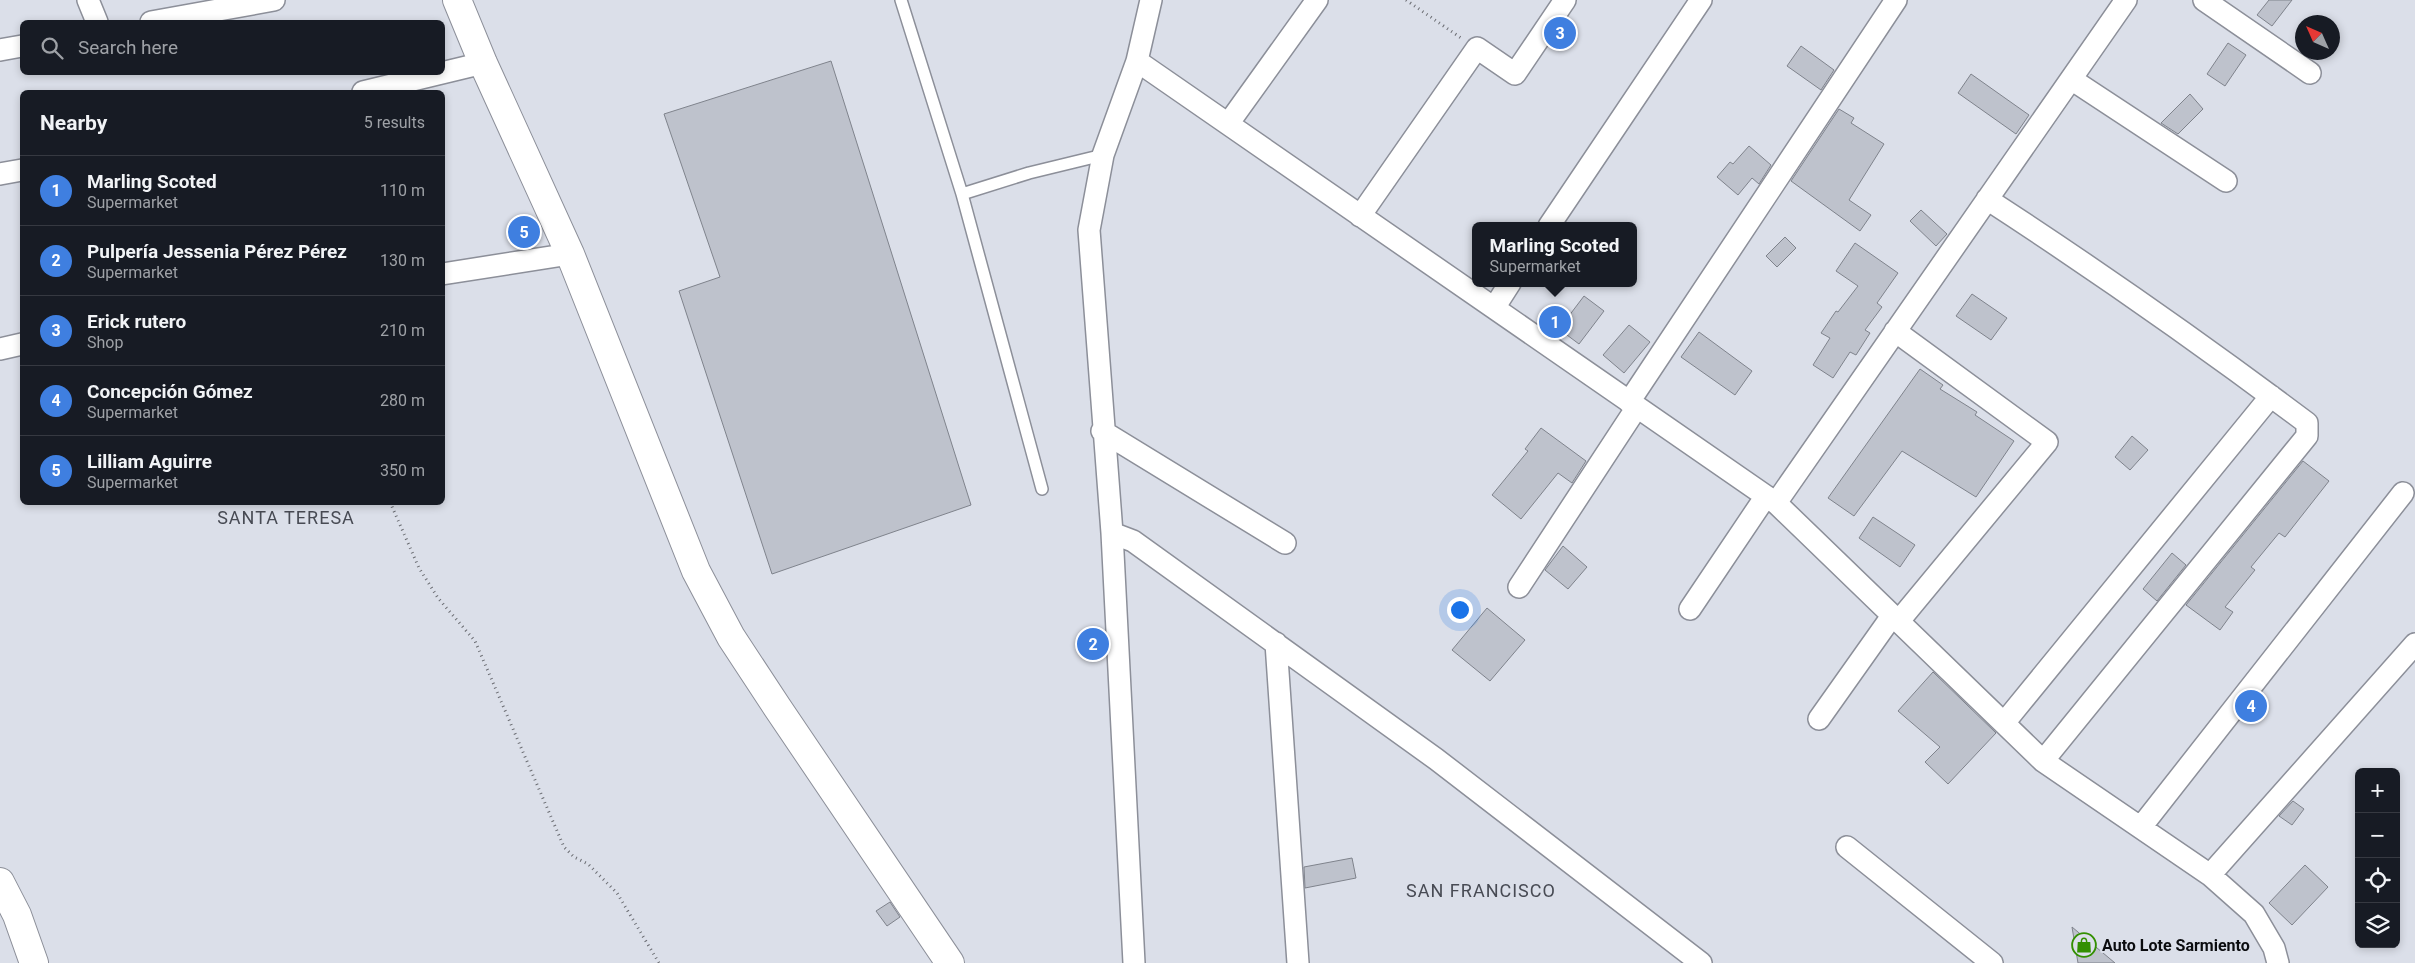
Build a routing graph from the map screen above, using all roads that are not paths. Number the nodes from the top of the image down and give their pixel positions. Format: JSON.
{"nodes":[{"id":1,"x":88,"y":0,"type":"edge"},
{"id":2,"x":274,"y":0,"type":"edge"},
{"id":3,"x":457,"y":0,"type":"edge"},
{"id":4,"x":901,"y":0,"type":"edge"},
{"id":5,"x":1151,"y":0,"type":"edge"},
{"id":6,"x":1317,"y":0,"type":"edge"},
{"id":7,"x":1565,"y":0,"type":"edge"},
{"id":8,"x":1701,"y":0,"type":"edge"},
{"id":9,"x":1896,"y":0,"type":"edge"},
{"id":10,"x":2126,"y":0,"type":"edge"},
{"id":11,"x":2204,"y":0,"type":"edge"},
{"id":12,"x":195,"y":7,"type":"edge"},
{"id":13,"x":96,"y":20,"type":"edge"},
{"id":14,"x":157,"y":20,"type":"edge"},
{"id":15,"x":20,"y":46,"type":"edge"},
{"id":16,"x":0,"y":50,"type":"edge"},
{"id":17,"x":1137,"y":61,"type":"junction"},
{"id":18,"x":483,"y":63,"type":"junction"},
{"id":19,"x":445,"y":72,"type":"edge"},
{"id":20,"x":2310,"y":73,"type":"dead end"},
{"id":21,"x":433,"y":75,"type":"edge"},
{"id":22,"x":2071,"y":79,"type":"junction"},
{"id":23,"x":371,"y":90,"type":"edge"},
{"id":24,"x":1228,"y":124,"type":"junction"},
{"id":25,"x":1104,"y":155,"type":"junction"},
{"id":26,"x":20,"y":170,"type":"edge"},
{"id":27,"x":0,"y":174,"type":"edge"},
{"id":28,"x":2226,"y":181,"type":"dead end"},
{"id":29,"x":962,"y":194,"type":"junction"},
{"id":30,"x":1987,"y":199,"type":"junction"},
{"id":31,"x":1360,"y":216,"type":"junction"},
{"id":32,"x":1552,"y":222,"type":"edge"},
{"id":33,"x":570,"y":254,"type":"junction"},
{"id":34,"x":445,"y":274,"type":"edge"},
{"id":35,"x":1507,"y":287,"type":"edge"},
{"id":36,"x":1494,"y":308,"type":"junction"},
{"id":37,"x":1895,"y":331,"type":"junction"},
{"id":38,"x":20,"y":344,"type":"edge"},
{"id":39,"x":0,"y":348,"type":"edge"},
{"id":40,"x":2271,"y":396,"type":"junction"},
{"id":41,"x":1634,"y":404,"type":"junction"},
{"id":42,"x":1102,"y":430,"type":"junction"},
{"id":43,"x":1042,"y":489,"type":"dead end"},
{"id":44,"x":2403,"y":493,"type":"dead end"},
{"id":45,"x":1771,"y":499,"type":"junction"},
{"id":46,"x":1112,"y":534,"type":"junction"},
{"id":47,"x":1285,"y":543,"type":"dead end"},
{"id":48,"x":1519,"y":586,"type":"dead end"},
{"id":49,"x":1690,"y":609,"type":"dead end"},
{"id":50,"x":1895,"y":619,"type":"junction"},
{"id":51,"x":1276,"y":643,"type":"junction"},
{"id":52,"x":2415,"y":644,"type":"edge"},
{"id":53,"x":1819,"y":719,"type":"dead end"},
{"id":54,"x":2004,"y":723,"type":"junction"},
{"id":55,"x":2043,"y":761,"type":"junction"},
{"id":56,"x":2142,"y":827,"type":"junction"},
{"id":57,"x":1847,"y":847,"type":"dead end"},
{"id":58,"x":2210,"y":875,"type":"junction"},
{"id":59,"x":0,"y":882,"type":"edge"},
{"id":60,"x":34,"y":963,"type":"edge"},
{"id":61,"x":950,"y":963,"type":"edge"},
{"id":62,"x":1134,"y":963,"type":"edge"},
{"id":63,"x":1298,"y":963,"type":"edge"},
{"id":64,"x":1701,"y":963,"type":"edge"},
{"id":65,"x":1992,"y":963,"type":"edge"},
{"id":66,"x":2278,"y":963,"type":"edge"}],
"edges":[{"from":1,"to":13,"type":"street"},
{"from":2,"to":12,"type":"street"},
{"from":3,"to":18,"type":"street"},
{"from":4,"to":29,"type":"lane"},
{"from":5,"to":17,"type":"street"},
{"from":6,"to":24,"type":"street"},
{"from":7,"to":31,"type":"street"},
{"from":8,"to":32,"type":"street"},
{"from":9,"to":41,"type":"street"},
{"from":10,"to":22,"type":"street"},
{"from":11,"to":20,"type":"street"},
{"from":12,"to":14,"type":"street"},
{"from":15,"to":16,"type":"street"},
{"from":17,"to":24,"type":"street"},
{"from":17,"to":25,"type":"street"},
{"from":18,"to":19,"type":"street"},
{"from":18,"to":33,"type":"street"},
{"from":21,"to":23,"type":"street"},
{"from":22,"to":28,"type":"street"},
{"from":22,"to":30,"type":"street"},
{"from":24,"to":31,"type":"street"},
{"from":25,"to":29,"type":"lane"},
{"from":25,"to":42,"type":"street"},
{"from":26,"to":27,"type":"street"},
{"from":29,"to":43,"type":"lane"},
{"from":30,"to":37,"type":"street"},
{"from":30,"to":40,"type":"street"},
{"from":31,"to":36,"type":"street"},
{"from":33,"to":34,"type":"street"},
{"from":33,"to":61,"type":"street"},
{"from":35,"to":36,"type":"street"},
{"from":36,"to":41,"type":"street"},
{"from":37,"to":45,"type":"street"},
{"from":37,"to":50,"type":"street"},
{"from":38,"to":39,"type":"street"},
{"from":40,"to":54,"type":"street"},
{"from":40,"to":55,"type":"street"},
{"from":41,"to":45,"type":"street"},
{"from":41,"to":48,"type":"street"},
{"from":42,"to":46,"type":"street"},
{"from":42,"to":47,"type":"street"},
{"from":44,"to":56,"type":"street"},
{"from":45,"to":49,"type":"street"},
{"from":45,"to":50,"type":"street"},
{"from":46,"to":51,"type":"street"},
{"from":46,"to":62,"type":"street"},
{"from":50,"to":53,"type":"street"},
{"from":50,"to":54,"type":"street"},
{"from":51,"to":63,"type":"street"},
{"from":51,"to":64,"type":"street"},
{"from":52,"to":58,"type":"street"},
{"from":54,"to":55,"type":"street"},
{"from":55,"to":56,"type":"street"},
{"from":56,"to":58,"type":"street"},
{"from":57,"to":65,"type":"street"},
{"from":58,"to":66,"type":"street"},
{"from":59,"to":60,"type":"street"}]}
